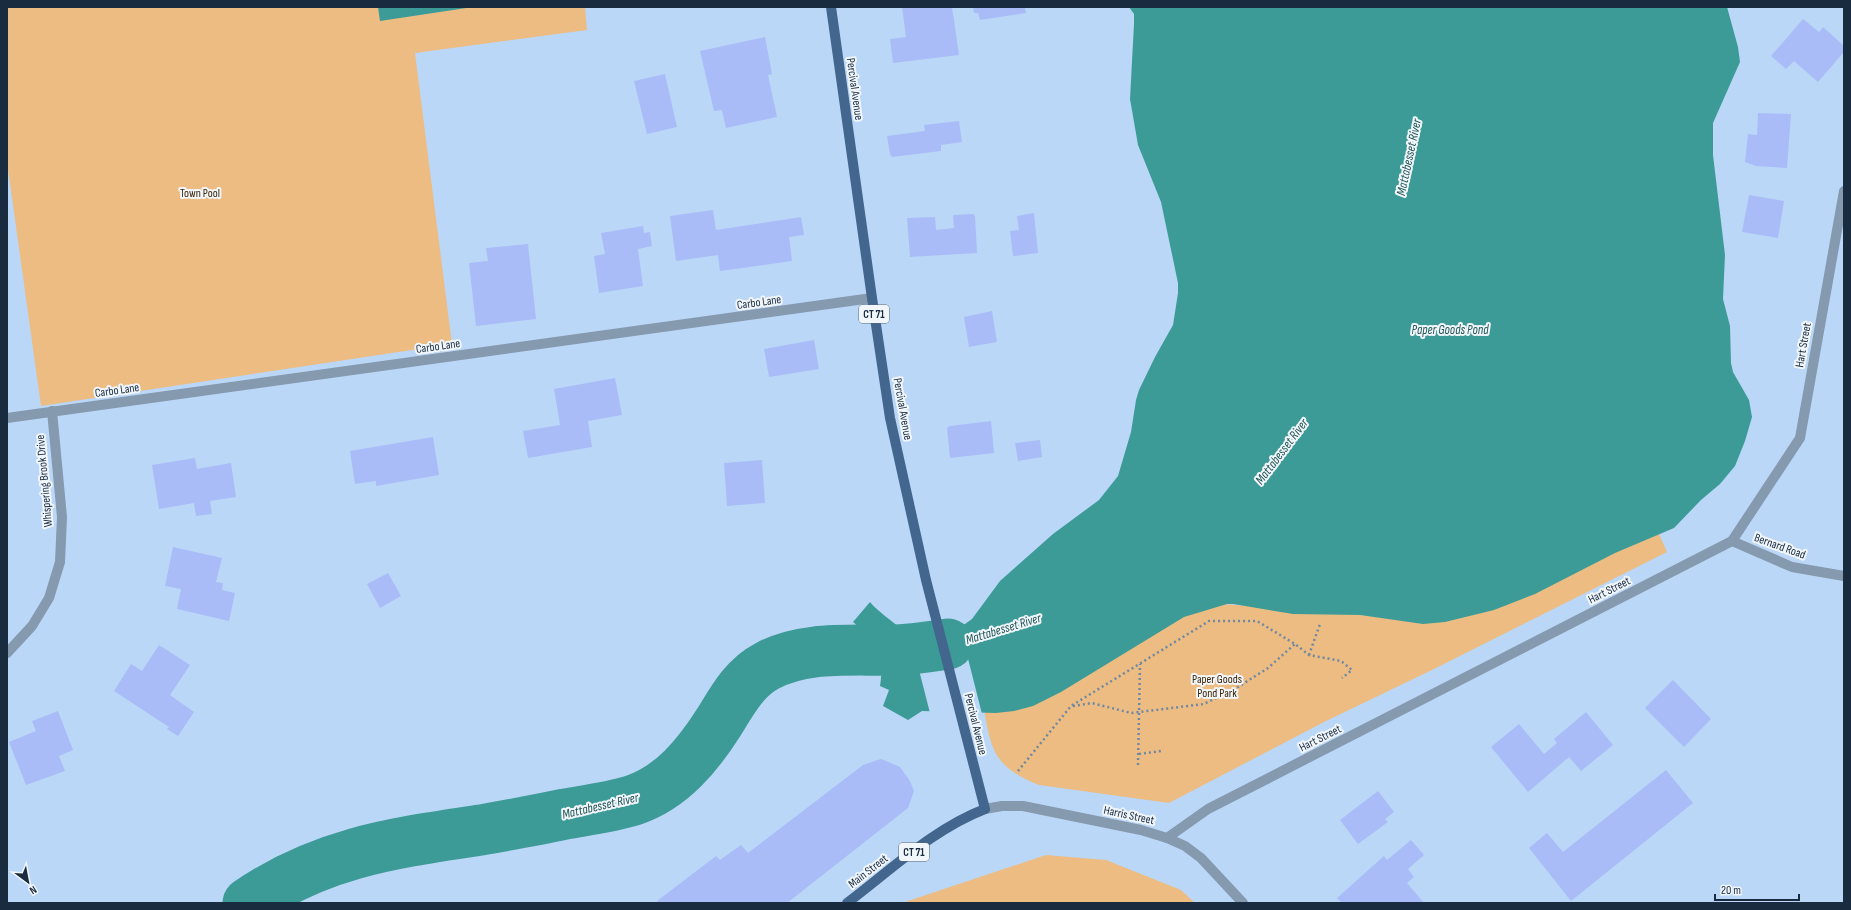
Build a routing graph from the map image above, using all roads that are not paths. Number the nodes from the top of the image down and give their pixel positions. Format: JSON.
{"nodes":[{"id":1,"x":831,"y":7,"type":"edge"},
{"id":2,"x":1844,"y":191,"type":"edge"},
{"id":3,"x":872,"y":298,"type":"junction"},
{"id":4,"x":52,"y":411,"type":"junction"},
{"id":5,"x":7,"y":418,"type":"edge"},
{"id":6,"x":1732,"y":541,"type":"junction"},
{"id":7,"x":1844,"y":576,"type":"edge"},
{"id":8,"x":7,"y":653,"type":"edge"},
{"id":9,"x":985,"y":809,"type":"junction"},
{"id":10,"x":1167,"y":838,"type":"junction"},
{"id":11,"x":847,"y":903,"type":"edge"},
{"id":12,"x":1243,"y":903,"type":"edge"}],
"edges":[{"from":1,"to":3,"type":"main road","name":"Percival Avenue","number":"CT 71"},
{"from":2,"to":6,"type":"street","name":"Hart Street"},
{"from":3,"to":4,"type":"street","name":"Carbo Lane"},
{"from":3,"to":9,"type":"main road","name":"Percival Avenue","number":"CT 71"},
{"from":4,"to":5,"type":"street","name":"Carbo Lane"},
{"from":4,"to":8,"type":"street","name":"Whispering Brook Drive"},
{"from":6,"to":7,"type":"street","name":"Bernard Road"},
{"from":6,"to":10,"type":"street","name":"Hart Street"},
{"from":9,"to":10,"type":"street","name":"Harris Street"},
{"from":9,"to":11,"type":"main road","name":"Main Street","number":"CT 71"},
{"from":10,"to":12,"type":"street","name":"Harris Street"}]}
